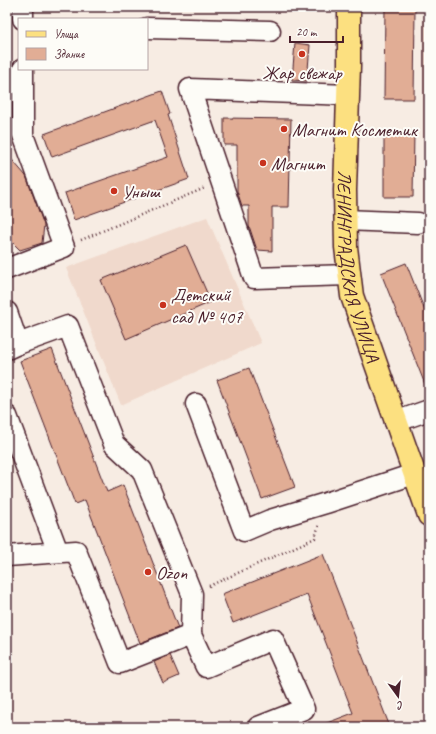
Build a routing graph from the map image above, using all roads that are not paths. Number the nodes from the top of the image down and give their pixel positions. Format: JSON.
{"nodes":[{"id":1,"x":23,"y":7,"type":"edge"},
{"id":2,"x":349,"y":7,"type":"edge"},
{"id":3,"x":23,"y":18,"type":"edge"},
{"id":4,"x":148,"y":28,"type":"edge"},
{"id":5,"x":270,"y":31,"type":"dead end"},
{"id":6,"x":23,"y":70,"type":"edge"},
{"id":7,"x":348,"y":95,"type":"junction"},
{"id":8,"x":15,"y":139,"type":"edge"},
{"id":9,"x":345,"y":220,"type":"junction"},
{"id":10,"x":418,"y":223,"type":"dead end"},
{"id":11,"x":7,"y":269,"type":"edge"},
{"id":12,"x":349,"y":275,"type":"junction"},
{"id":13,"x":7,"y":312,"type":"edge"},
{"id":14,"x":13,"y":347,"type":"edge"},
{"id":15,"x":196,"y":404,"type":"dead end"},
{"id":16,"x":429,"y":410,"type":"edge"},
{"id":17,"x":7,"y":416,"type":"edge"},
{"id":18,"x":395,"y":422,"type":"junction"},
{"id":19,"x":414,"y":474,"type":"junction"},
{"id":20,"x":429,"y":515,"type":"edge"},
{"id":21,"x":58,"y":552,"type":"junction"},
{"id":22,"x":7,"y":556,"type":"edge"},
{"id":23,"x":191,"y":635,"type":"junction"},
{"id":24,"x":258,"y":727,"type":"edge"}],
"edges":[{"from":1,"to":3,"type":"lane"},
{"from":2,"to":7,"type":"main road","name":"ЛЕНИНГРАДСКАЯ УЛИЦА"},
{"from":4,"to":5,"type":"lane"},
{"from":6,"to":8,"type":"lane"},
{"from":7,"to":9,"type":"main road","name":"ЛЕНИНГРАДСКАЯ УЛИЦА"},
{"from":7,"to":12,"type":"lane"},
{"from":8,"to":11,"type":"lane"},
{"from":9,"to":10,"type":"lane"},
{"from":9,"to":12,"type":"main road","name":"ЛЕНИНГРАДСКАЯ УЛИЦА"},
{"from":12,"to":18,"type":"main road","name":"ЛЕНИНГРАДСКАЯ УЛИЦА"},
{"from":13,"to":14,"type":"lane"},
{"from":14,"to":23,"type":"lane"},
{"from":15,"to":19,"type":"lane"},
{"from":16,"to":18,"type":"lane"},
{"from":17,"to":21,"type":"lane"},
{"from":18,"to":19,"type":"main road","name":"ЛЕНИНГРАДСКАЯ УЛИЦА"},
{"from":19,"to":20,"type":"main road","name":"ЛЕНИНГРАДСКАЯ УЛИЦА"},
{"from":21,"to":22,"type":"lane"},
{"from":21,"to":23,"type":"lane"},
{"from":23,"to":24,"type":"lane"}]}
